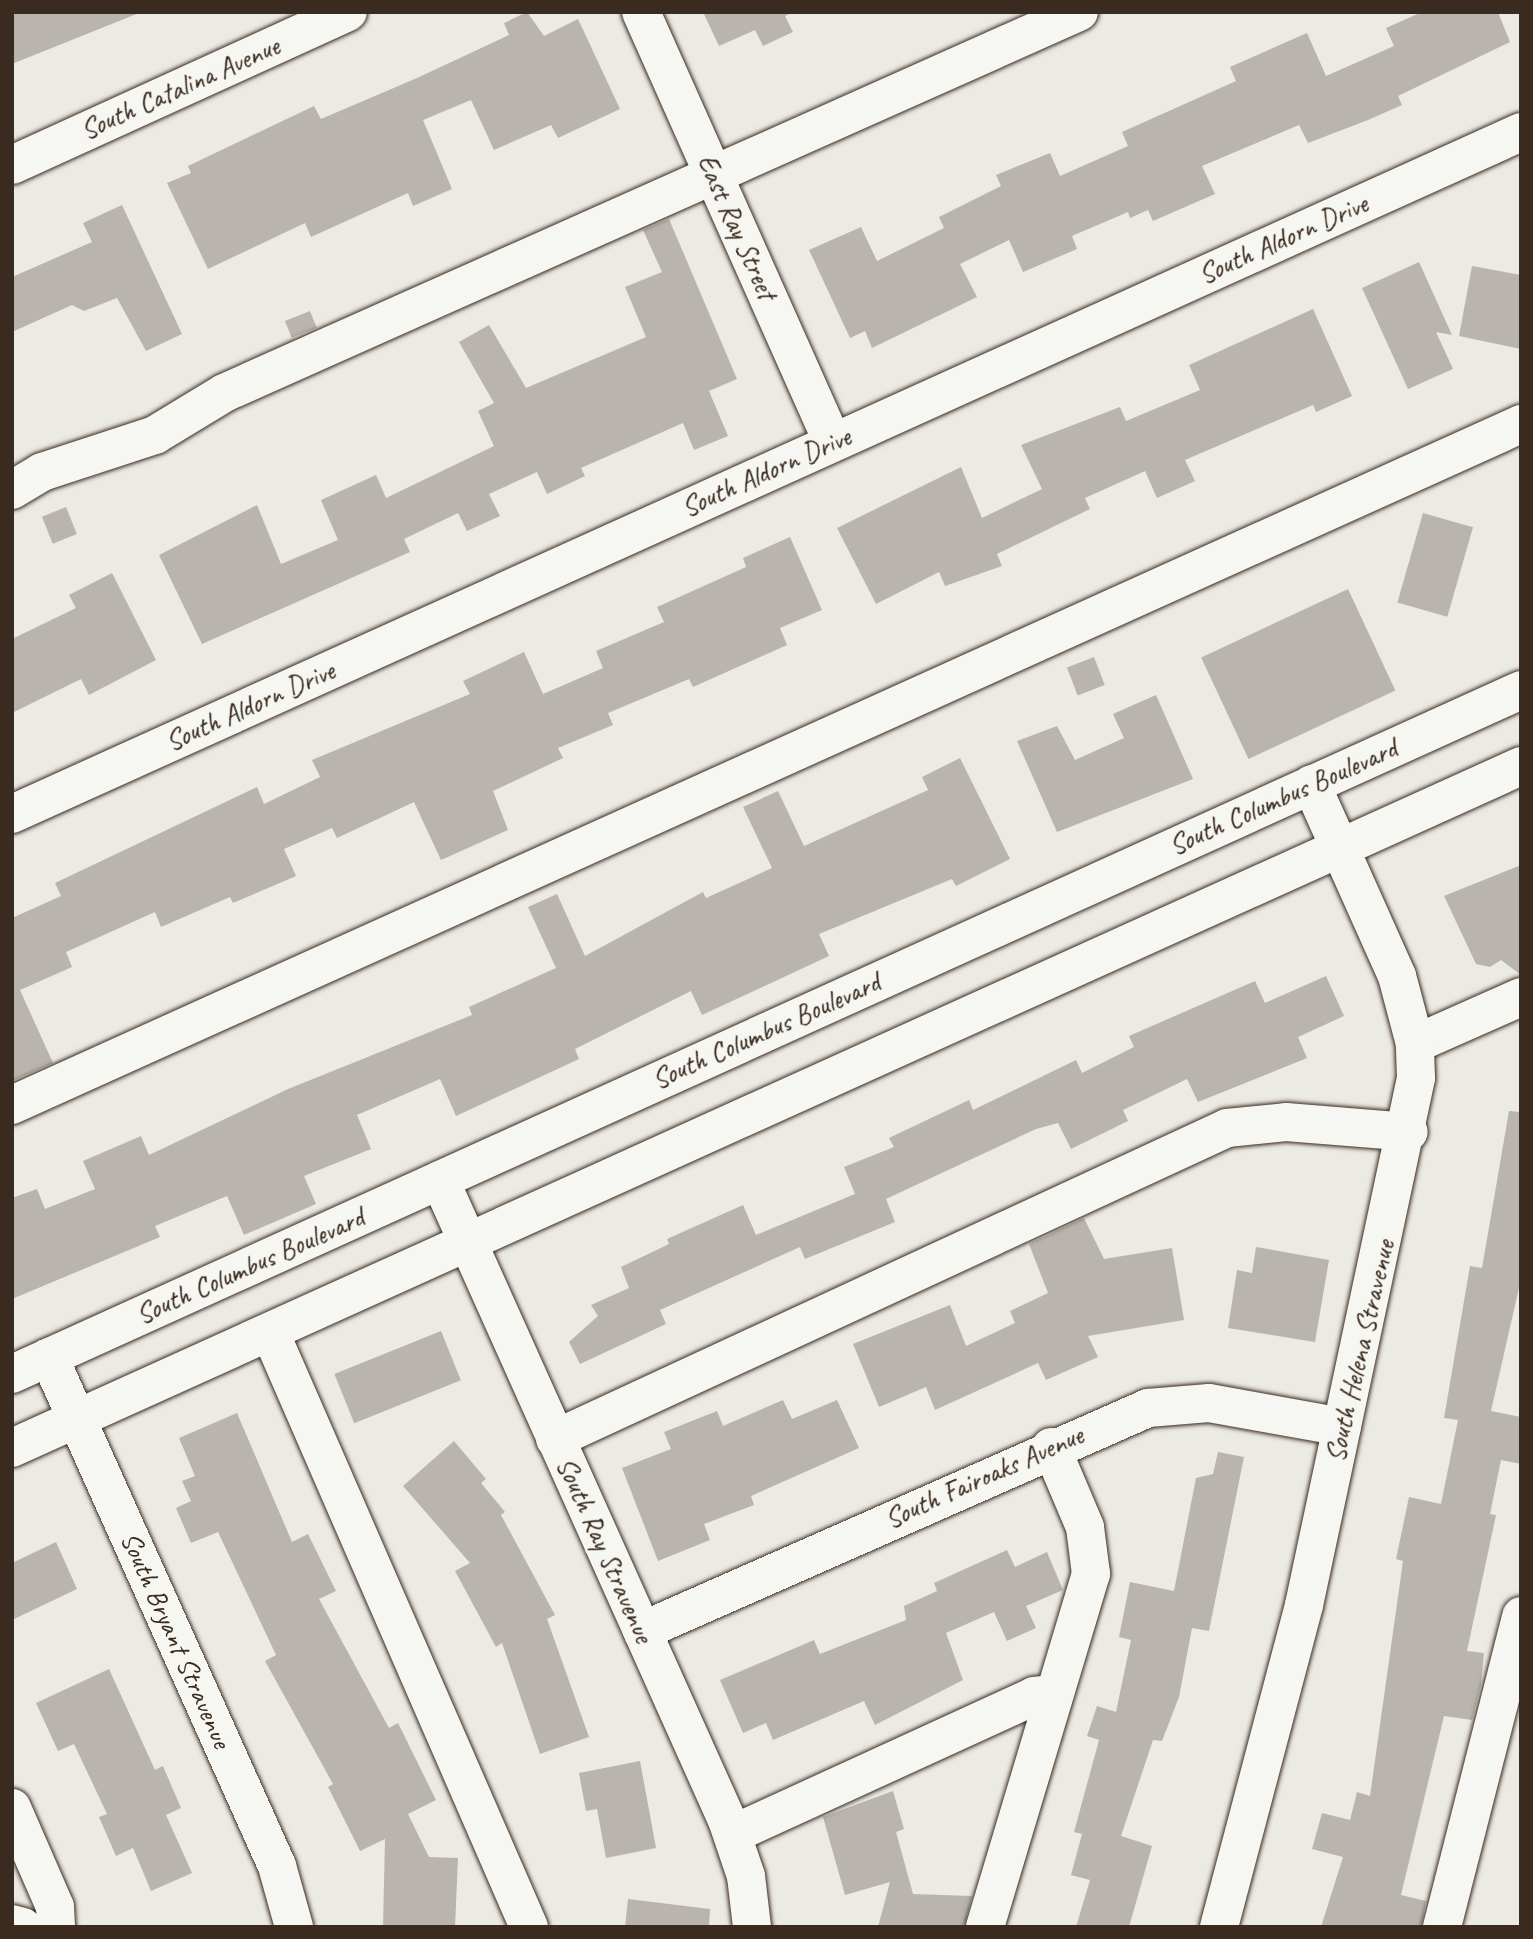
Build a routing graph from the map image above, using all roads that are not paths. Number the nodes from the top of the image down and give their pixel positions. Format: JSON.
{"nodes":[{"id":1,"x":348,"y":12,"type":"edge"},
{"id":2,"x":641,"y":12,"type":"edge"},
{"id":3,"x":1079,"y":12,"type":"edge"},
{"id":4,"x":1521,"y":132,"type":"edge"},
{"id":5,"x":12,"y":165,"type":"edge"},
{"id":6,"x":714,"y":176,"type":"junction"},
{"id":7,"x":1521,"y":424,"type":"edge"},
{"id":8,"x":832,"y":442,"type":"junction"},
{"id":9,"x":12,"y":490,"type":"edge"},
{"id":10,"x":1521,"y":690,"type":"edge"},
{"id":11,"x":1521,"y":766,"type":"edge"},
{"id":12,"x":1311,"y":784,"type":"junction"},
{"id":13,"x":12,"y":814,"type":"edge"},
{"id":14,"x":1339,"y":848,"type":"junction"},
{"id":15,"x":1521,"y":997,"type":"edge"},
{"id":16,"x":1415,"y":1044,"type":"junction"},
{"id":17,"x":12,"y":1105,"type":"edge"},
{"id":18,"x":1409,"y":1132,"type":"junction"},
{"id":19,"x":440,"y":1180,"type":"junction"},
{"id":20,"x":467,"y":1243,"type":"junction"},
{"id":21,"x":270,"y":1332,"type":"junction"},
{"id":22,"x":49,"y":1357,"type":"junction"},
{"id":23,"x":12,"y":1374,"type":"edge"},
{"id":24,"x":77,"y":1419,"type":"junction"},
{"id":25,"x":1342,"y":1427,"type":"junction"},
{"id":26,"x":555,"y":1439,"type":"junction"},
{"id":27,"x":1051,"y":1447,"type":"junction"},
{"id":28,"x":12,"y":1448,"type":"edge"},
{"id":29,"x":1521,"y":1616,"type":"edge"},
{"id":30,"x":642,"y":1631,"type":"junction"},
{"id":31,"x":1054,"y":1694,"type":"junction"},
{"id":32,"x":12,"y":1808,"type":"edge"},
{"id":33,"x":733,"y":1834,"type":"junction"},
{"id":34,"x":12,"y":1924,"type":"edge"},
{"id":35,"x":23,"y":1927,"type":"edge"},
{"id":36,"x":56,"y":1927,"type":"edge"},
{"id":37,"x":294,"y":1927,"type":"edge"},
{"id":38,"x":529,"y":1927,"type":"edge"},
{"id":39,"x":752,"y":1927,"type":"edge"},
{"id":40,"x":985,"y":1927,"type":"edge"},
{"id":41,"x":1219,"y":1927,"type":"edge"},
{"id":42,"x":1442,"y":1927,"type":"edge"}],
"edges":[{"from":1,"to":5,"type":"street","name":"South Catalina Avenue"},
{"from":2,"to":6,"type":"street","name":"East Ray Street"},
{"from":3,"to":6,"type":"street"},
{"from":4,"to":8,"type":"street","name":"South Aldorn Drive"},
{"from":6,"to":8,"type":"street","name":"East Ray Street"},
{"from":6,"to":9,"type":"street"},
{"from":7,"to":17,"type":"street"},
{"from":8,"to":13,"type":"street","name":"South Aldorn Drive"},
{"from":10,"to":12,"type":"street","name":"South Columbus Boulevard"},
{"from":11,"to":14,"type":"street"},
{"from":12,"to":14,"type":"street","name":"South Helena Stravenue"},
{"from":12,"to":19,"type":"street","name":"South Columbus Boulevard"},
{"from":14,"to":16,"type":"street","name":"South Helena Stravenue"},
{"from":14,"to":20,"type":"street"},
{"from":15,"to":16,"type":"street"},
{"from":16,"to":18,"type":"street","name":"South Helena Stravenue"},
{"from":18,"to":25,"type":"street","name":"South Helena Stravenue"},
{"from":18,"to":26,"type":"street"},
{"from":19,"to":20,"type":"street","name":"South Ray Stravenue"},
{"from":19,"to":22,"type":"street","name":"South Columbus Boulevard"},
{"from":20,"to":21,"type":"street"},
{"from":20,"to":26,"type":"street","name":"South Ray Stravenue"},
{"from":21,"to":24,"type":"street"},
{"from":21,"to":38,"type":"street"},
{"from":22,"to":23,"type":"street","name":"South Columbus Boulevard"},
{"from":22,"to":24,"type":"street","name":"South Bryant Stravenue"},
{"from":24,"to":28,"type":"street"},
{"from":24,"to":37,"type":"street","name":"South Bryant Stravenue"},
{"from":25,"to":27,"type":"street","name":"South Fairoaks Avenue"},
{"from":25,"to":41,"type":"street","name":"South Helena Stravenue"},
{"from":26,"to":30,"type":"street","name":"South Ray Stravenue"},
{"from":27,"to":30,"type":"street","name":"South Fairoaks Avenue"},
{"from":27,"to":31,"type":"street"},
{"from":29,"to":42,"type":"street"},
{"from":30,"to":33,"type":"street","name":"South Ray Stravenue"},
{"from":31,"to":33,"type":"street"},
{"from":31,"to":40,"type":"street"},
{"from":32,"to":36,"type":"street"},
{"from":33,"to":39,"type":"street","name":"South Ray Stravenue"},
{"from":34,"to":35,"type":"street"}]}
